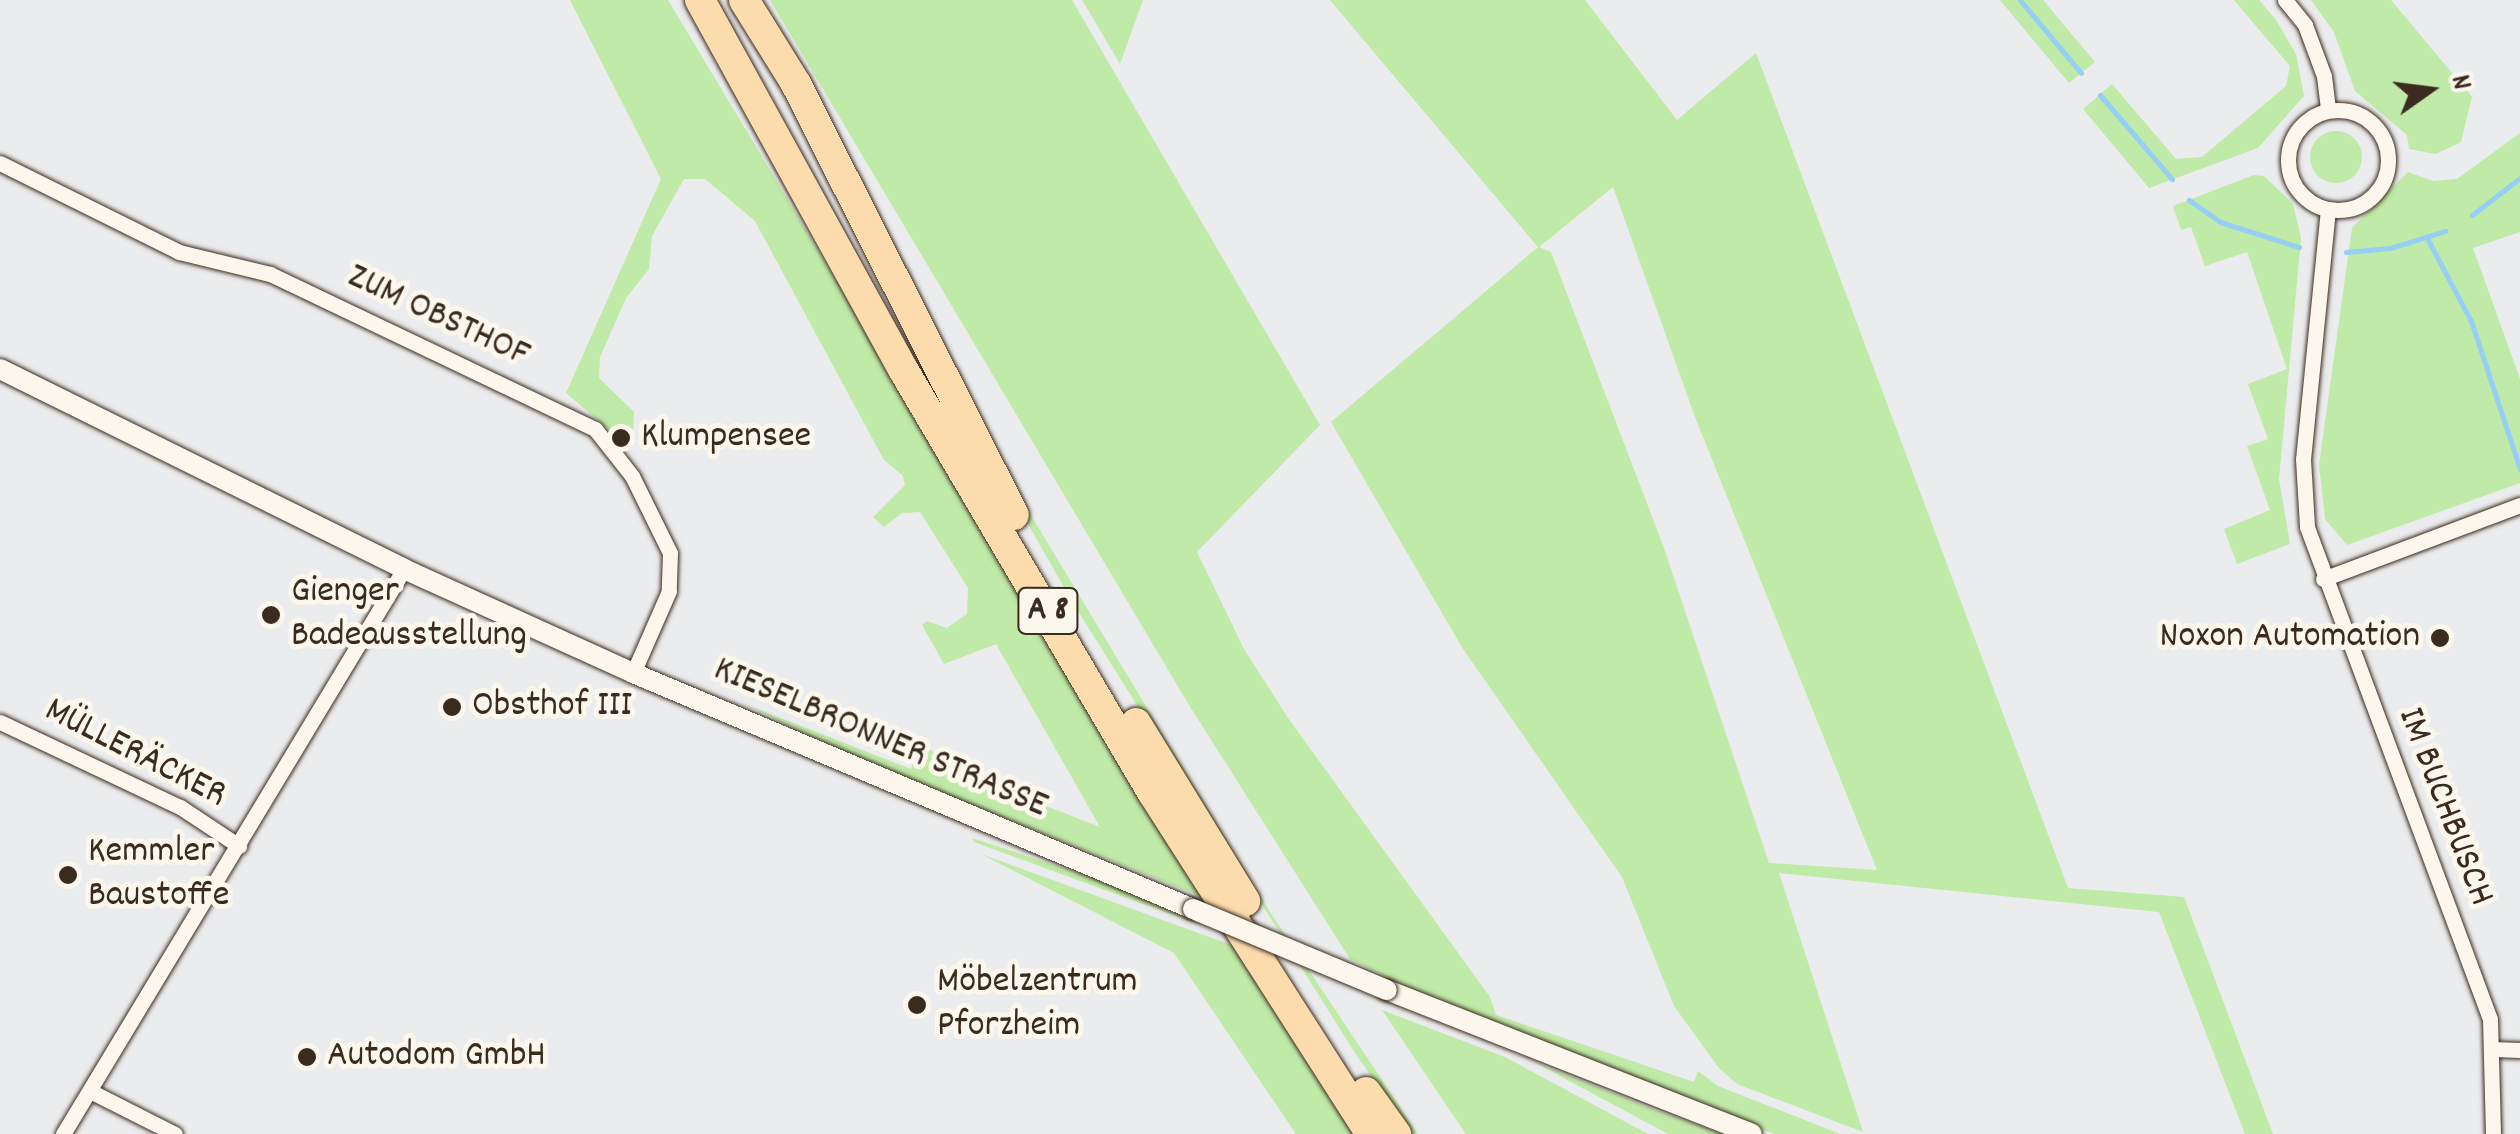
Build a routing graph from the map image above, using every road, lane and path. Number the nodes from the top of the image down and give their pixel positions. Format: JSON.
{"nodes":[{"id":1,"x":700,"y":0,"type":"edge"},
{"id":2,"x":744,"y":0,"type":"edge"},
{"id":3,"x":2285,"y":0,"type":"edge"},
{"id":4,"x":2328,"y":110,"type":"junction"},
{"id":5,"x":0,"y":163,"type":"edge"},
{"id":6,"x":2328,"y":209,"type":"junction"},
{"id":7,"x":0,"y":369,"type":"edge"},
{"id":8,"x":2520,"y":505,"type":"edge"},
{"id":9,"x":404,"y":569,"type":"junction"},
{"id":10,"x":2323,"y":578,"type":"junction"},
{"id":11,"x":633,"y":673,"type":"junction"},
{"id":12,"x":0,"y":722,"type":"edge"},
{"id":13,"x":239,"y":846,"type":"junction"},
{"id":14,"x":2493,"y":1050,"type":"junction"},
{"id":15,"x":2520,"y":1050,"type":"edge"},
{"id":16,"x":90,"y":1091,"type":"junction"},
{"id":17,"x":63,"y":1134,"type":"edge"},
{"id":18,"x":175,"y":1134,"type":"edge"},
{"id":19,"x":1371,"y":1134,"type":"edge"},
{"id":20,"x":1396,"y":1134,"type":"edge"},
{"id":21,"x":1752,"y":1134,"type":"edge"},
{"id":22,"x":2493,"y":1134,"type":"edge"}],
"edges":[{"from":1,"to":19,"type":"highway","number":"A 8"},
{"from":2,"to":20,"type":"highway","number":"A 8"},
{"from":3,"to":4,"type":"street"},
{"from":4,"to":6,"type":"street"},
{"from":4,"to":6,"type":"street"},
{"from":5,"to":11,"type":"street","name":"ZUM OBSTHOF"},
{"from":6,"to":10,"type":"street","name":"IM BUCHBUSCH"},
{"from":7,"to":9,"type":"street","name":"KIESELBRONNER STRASSE"},
{"from":8,"to":10,"type":"street"},
{"from":9,"to":11,"type":"street","name":"KIESELBRONNER STRASSE"},
{"from":9,"to":13,"type":"street"},
{"from":10,"to":14,"type":"street","name":"IM BUCHBUSCH"},
{"from":11,"to":21,"type":"street","name":"KIESELBRONNER STRASSE","bridge":true},
{"from":12,"to":13,"type":"street","name":"MÜLLERÄCKER"},
{"from":13,"to":16,"type":"street"},
{"from":14,"to":15,"type":"street"},
{"from":14,"to":22,"type":"street","name":"IM BUCHBUSCH"},
{"from":16,"to":17,"type":"street"},
{"from":16,"to":18,"type":"street"}]}
